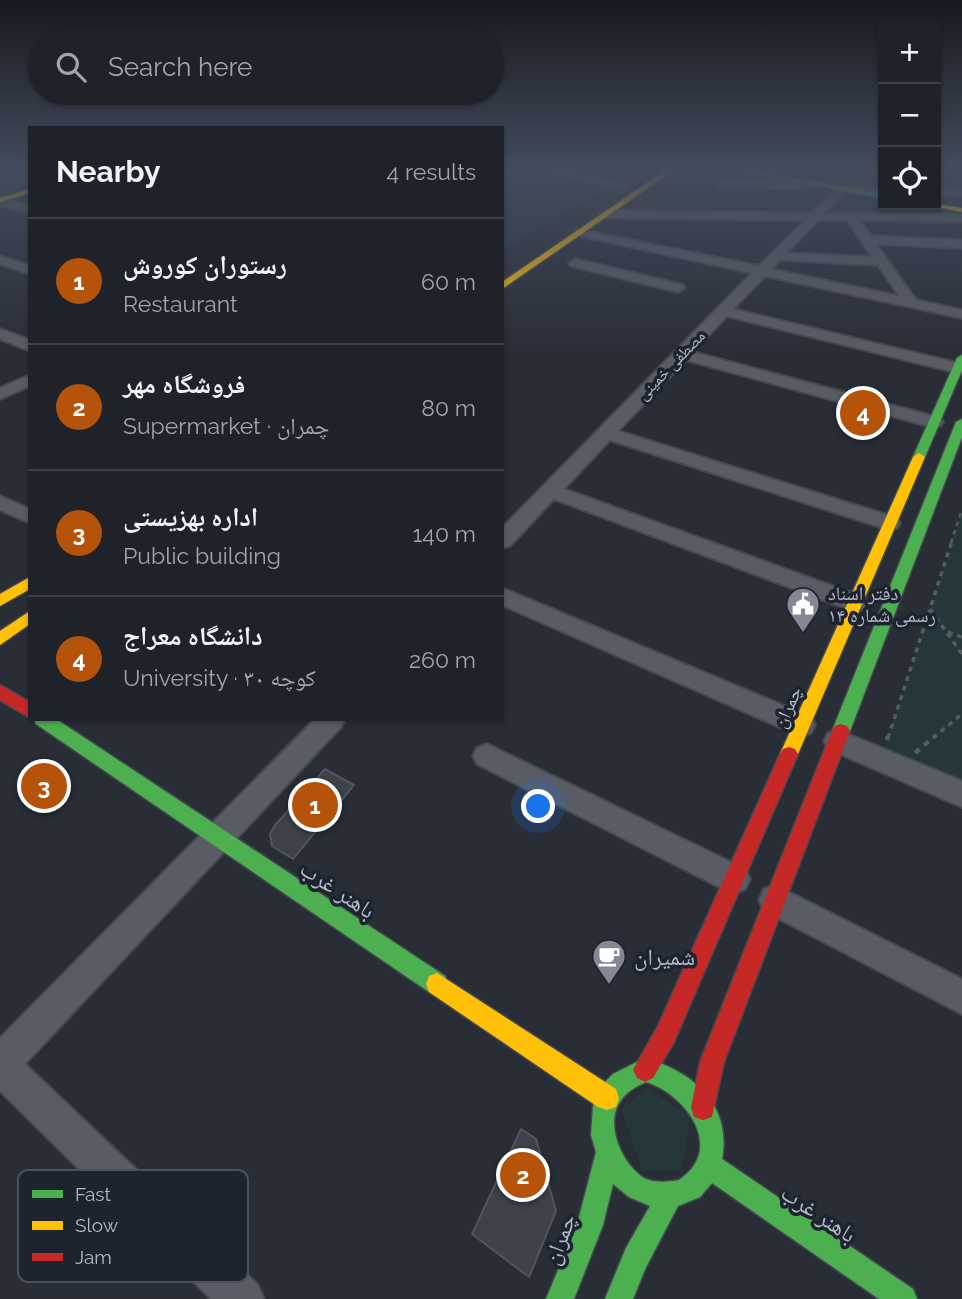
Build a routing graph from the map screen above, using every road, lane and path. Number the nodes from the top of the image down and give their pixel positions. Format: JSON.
{"nodes":[{"id":1,"x":557,"y":231,"type":"edge"},
{"id":2,"x":800,"y":231,"type":"edge"},
{"id":3,"x":860,"y":231,"type":"edge"},
{"id":4,"x":580,"y":232,"type":"joint"},
{"id":5,"x":866,"y":240,"type":"junction"},
{"id":6,"x":962,"y":244,"type":"edge"},
{"id":7,"x":776,"y":256,"type":"junction"},
{"id":8,"x":0,"y":260,"type":"edge"},
{"id":9,"x":881,"y":261,"type":"junction"},
{"id":10,"x":576,"y":263,"type":"dead end"},
{"id":11,"x":647,"y":263,"type":"junction"},
{"id":12,"x":504,"y":265,"type":"edge"},
{"id":13,"x":28,"y":269,"type":"edge"},
{"id":14,"x":762,"y":271,"type":"junction"},
{"id":15,"x":504,"y":285,"type":"edge"},
{"id":16,"x":678,"y":288,"type":"dead end"},
{"id":17,"x":911,"y":303,"type":"junction"},
{"id":18,"x":723,"y":311,"type":"junction"},
{"id":19,"x":962,"y":314,"type":"edge"},
{"id":20,"x":0,"y":334,"type":"edge"},
{"id":21,"x":28,"y":345,"type":"edge"},
{"id":22,"x":682,"y":354,"type":"junction"},
{"id":23,"x":960,"y":370,"type":"edge"},
{"id":24,"x":28,"y":381,"type":"edge"},
{"id":25,"x":4,"y":392,"type":"edge"},
{"id":26,"x":28,"y":398,"type":"edge"},
{"id":27,"x":934,"y":422,"type":"junction"},
{"id":28,"x":962,"y":422,"type":"edge"},
{"id":29,"x":606,"y":433,"type":"junction"},
{"id":30,"x":551,"y":491,"type":"junction"},
{"id":31,"x":0,"y":502,"type":"edge"},
{"id":32,"x":962,"y":509,"type":"edge"},
{"id":33,"x":28,"y":516,"type":"edge"},
{"id":34,"x":890,"y":523,"type":"junction"},
{"id":35,"x":959,"y":525,"type":"edge"},
{"id":36,"x":504,"y":538,"type":"edge"},
{"id":37,"x":28,"y":583,"type":"edge"},
{"id":38,"x":504,"y":597,"type":"edge"},
{"id":39,"x":0,"y":601,"type":"edge"},
{"id":40,"x":855,"y":603,"type":"junction"},
{"id":41,"x":930,"y":609,"type":"junction"},
{"id":42,"x":28,"y":618,"type":"edge"},
{"id":43,"x":948,"y":632,"type":"junction"},
{"id":44,"x":962,"y":637,"type":"edge"},
{"id":45,"x":0,"y":639,"type":"edge"},
{"id":46,"x":962,"y":654,"type":"edge"},
{"id":47,"x":0,"y":691,"type":"edge"},
{"id":48,"x":28,"y":710,"type":"edge"},
{"id":49,"x":962,"y":714,"type":"edge"},
{"id":50,"x":45,"y":721,"type":"edge"},
{"id":51,"x":329,"y":721,"type":"edge"},
{"id":52,"x":820,"y":733,"type":"junction"},
{"id":53,"x":884,"y":748,"type":"dead end"},
{"id":54,"x":487,"y":756,"type":"dead end"},
{"id":55,"x":908,"y":758,"type":"dead end"},
{"id":56,"x":962,"y":794,"type":"edge"},
{"id":57,"x":219,"y":836,"type":"junction"},
{"id":58,"x":739,"y":882,"type":"junction"},
{"id":59,"x":770,"y":898,"type":"junction"},
{"id":60,"x":962,"y":997,"type":"edge"},
{"id":61,"x":0,"y":1065,"type":"edge"},
{"id":62,"x":645,"y":1070,"type":"junction"},
{"id":63,"x":607,"y":1098,"type":"junction"},
{"id":64,"x":703,"y":1108,"type":"junction"},
{"id":65,"x":608,"y":1154,"type":"junction"},
{"id":66,"x":708,"y":1165,"type":"junction"},
{"id":67,"x":109,"y":1170,"type":"edge"},
{"id":68,"x":669,"y":1197,"type":"junction"},
{"id":69,"x":224,"y":1282,"type":"edge"},
{"id":70,"x":242,"y":1299,"type":"edge"},
{"id":71,"x":560,"y":1299,"type":"edge"},
{"id":72,"x":620,"y":1299,"type":"edge"},
{"id":73,"x":903,"y":1299,"type":"edge"}],
"edges":[{"from":1,"to":12,"type":"street"},
{"from":2,"to":7,"type":"street","name":"مصطفی خمینی"},
{"from":3,"to":5,"type":"street"},
{"from":4,"to":11,"type":"street"},
{"from":4,"to":15,"type":"street"},
{"from":5,"to":6,"type":"street"},
{"from":5,"to":9,"type":"street"},
{"from":7,"to":9,"type":"street"},
{"from":7,"to":14,"type":"street","name":"مصطفی خمینی"},
{"from":8,"to":13,"type":"street"},
{"from":9,"to":17,"type":"street"},
{"from":10,"to":11,"type":"street"},
{"from":11,"to":14,"type":"street"},
{"from":11,"to":16,"type":"street"},
{"from":14,"to":17,"type":"street"},
{"from":14,"to":18,"type":"street","name":"مصطفی خمینی"},
{"from":17,"to":19,"type":"street"},
{"from":18,"to":22,"type":"street","name":"مصطفی خمینی"},
{"from":18,"to":23,"type":"street"},
{"from":20,"to":21,"type":"street"},
{"from":22,"to":27,"type":"street"},
{"from":22,"to":29,"type":"street","name":"مصطفی خمینی"},
{"from":23,"to":27,"type":"street","name":"چمران"},
{"from":24,"to":25,"type":"street"},
{"from":25,"to":26,"type":"street"},
{"from":27,"to":34,"type":"street","name":"چمران"},
{"from":28,"to":52,"type":"street","name":"چمران"},
{"from":29,"to":30,"type":"street","name":"مصطفی خمینی"},
{"from":29,"to":34,"type":"street"},
{"from":30,"to":36,"type":"street","name":"مصطفی خمینی"},
{"from":30,"to":40,"type":"street"},
{"from":31,"to":33,"type":"street"},
{"from":32,"to":35,"type":"path"},
{"from":34,"to":40,"type":"street","name":"چمران"},
{"from":35,"to":41,"type":"path"},
{"from":37,"to":39,"type":"street"},
{"from":38,"to":52,"type":"street"},
{"from":40,"to":52,"type":"street","name":"چمران"},
{"from":41,"to":43,"type":"path"},
{"from":41,"to":53,"type":"path"},
{"from":42,"to":45,"type":"street"},
{"from":43,"to":44,"type":"path"},
{"from":43,"to":46,"type":"path"},
{"from":47,"to":48,"type":"street"},
{"from":49,"to":55,"type":"path"},
{"from":50,"to":57,"type":"street","name":"باهنر غرب"},
{"from":51,"to":57,"type":"street"},
{"from":52,"to":56,"type":"street"},
{"from":52,"to":58,"type":"street","name":"چمران"},
{"from":52,"to":59,"type":"street","name":"چمران"},
{"from":54,"to":58,"type":"street"},
{"from":57,"to":61,"type":"street"},
{"from":57,"to":63,"type":"street","name":"باهنر غرب"},
{"from":58,"to":62,"type":"street","name":"چمران"},
{"from":59,"to":60,"type":"street"},
{"from":59,"to":64,"type":"street","name":"چمران"},
{"from":61,"to":67,"type":"street"},
{"from":62,"to":63,"type":"street"},
{"from":62,"to":64,"type":"street"},
{"from":63,"to":65,"type":"street"},
{"from":64,"to":66,"type":"street"},
{"from":65,"to":68,"type":"street"},
{"from":65,"to":71,"type":"street","name":"چمران"},
{"from":66,"to":68,"type":"street"},
{"from":66,"to":73,"type":"street","name":"باهنر غرب"},
{"from":68,"to":72,"type":"street"},
{"from":69,"to":70,"type":"street"}]}
